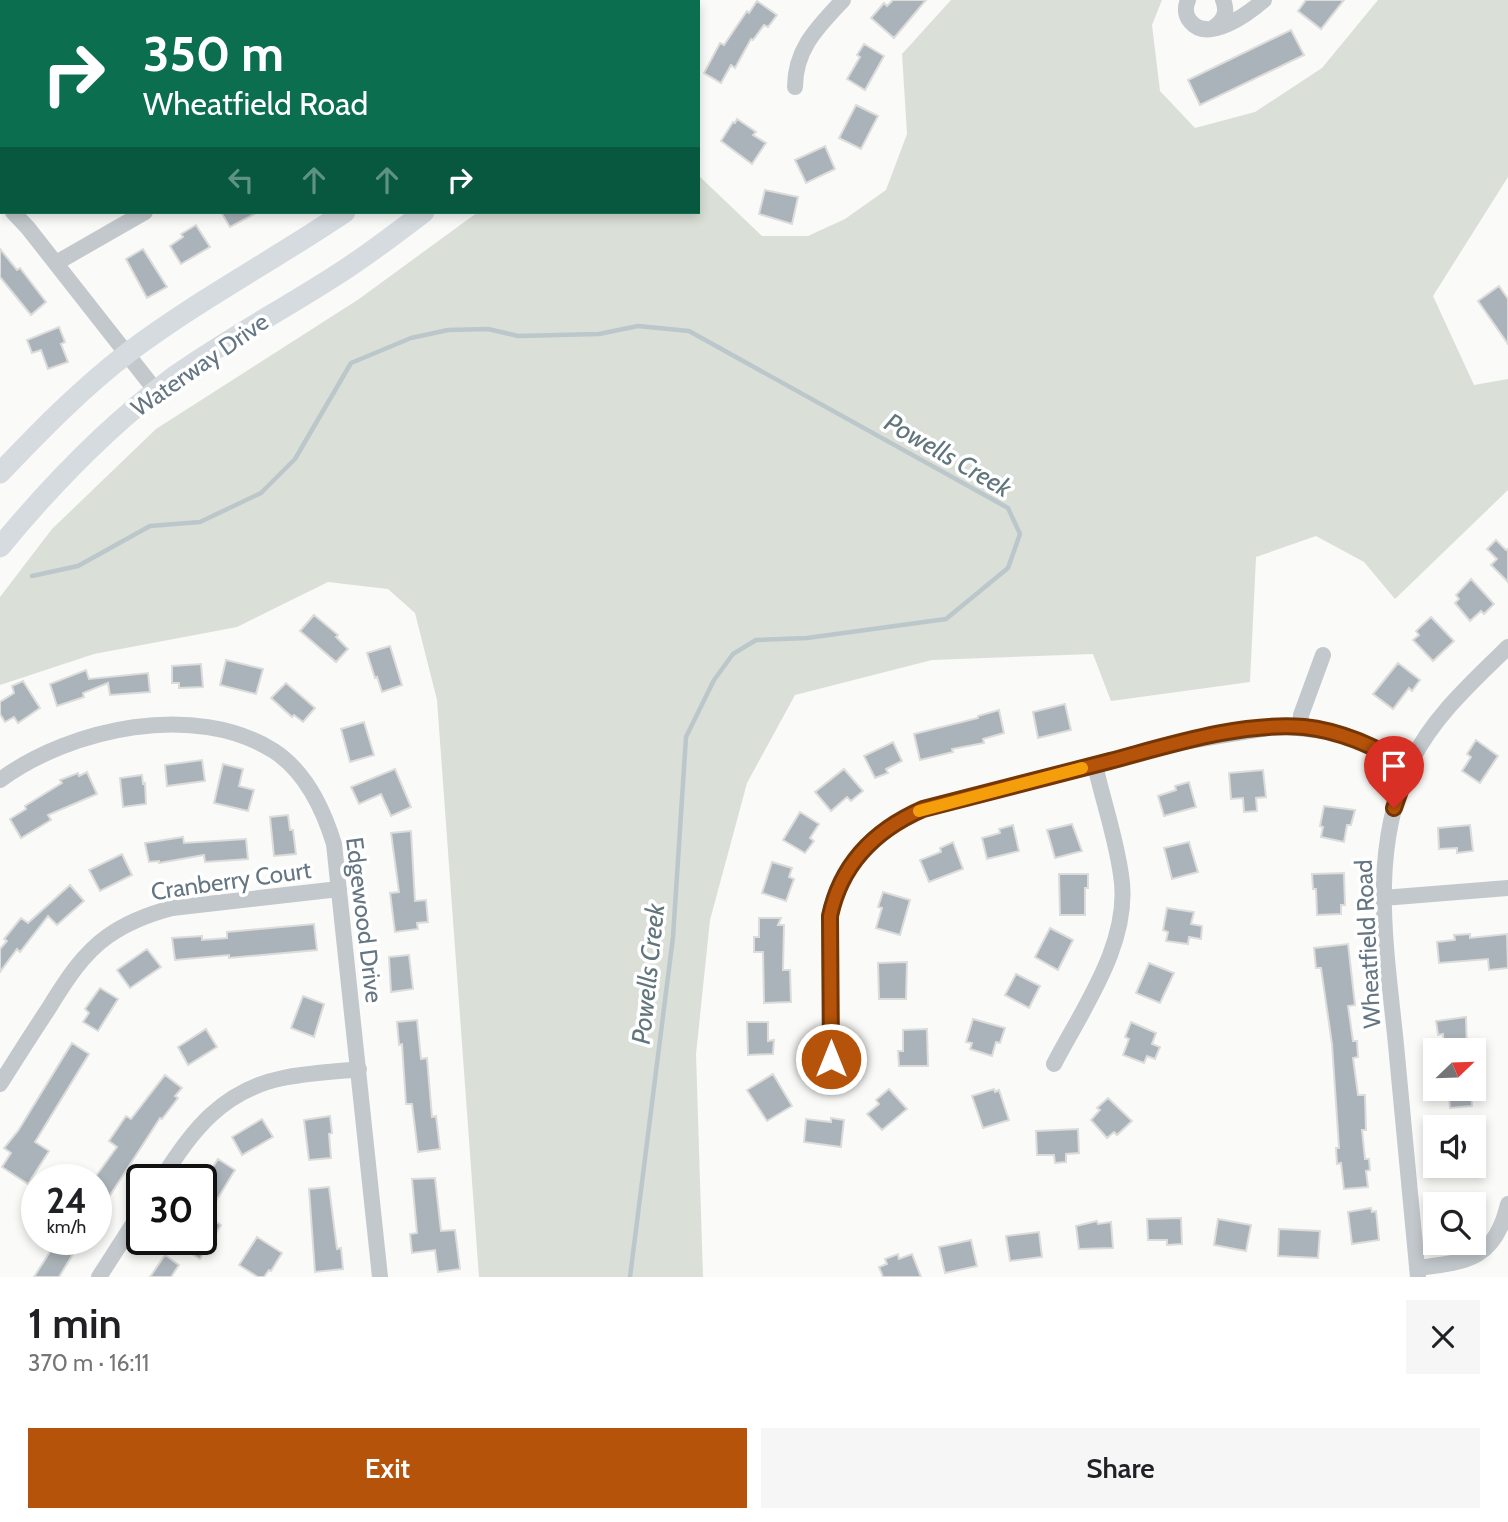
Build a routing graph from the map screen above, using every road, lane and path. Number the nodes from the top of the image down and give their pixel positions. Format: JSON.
{"nodes":[{"id":1,"x":843,"y":0,"type":"edge"},
{"id":2,"x":1188,"y":0,"type":"edge"},
{"id":3,"x":1223,"y":0,"type":"edge"},
{"id":4,"x":1264,"y":0,"type":"edge"},
{"id":5,"x":1213,"y":28,"type":"junction"},
{"id":6,"x":795,"y":87,"type":"dead end"},
{"id":7,"x":15,"y":214,"type":"edge"},
{"id":8,"x":142,"y":214,"type":"edge"},
{"id":9,"x":342,"y":214,"type":"edge"},
{"id":10,"x":421,"y":214,"type":"edge"},
{"id":11,"x":56,"y":263,"type":"junction"},
{"id":12,"x":127,"y":354,"type":"junction"},
{"id":13,"x":156,"y":391,"type":"junction"},
{"id":14,"x":0,"y":473,"type":"edge"},
{"id":15,"x":0,"y":547,"type":"edge"},
{"id":16,"x":1508,"y":647,"type":"edge"},
{"id":17,"x":1323,"y":655,"type":"dead end"},
{"id":18,"x":1300,"y":727,"type":"junction"},
{"id":19,"x":1095,"y":765,"type":"junction"},
{"id":20,"x":1409,"y":765,"type":"junction"},
{"id":21,"x":0,"y":780,"type":"edge"},
{"id":22,"x":1508,"y":888,"type":"edge"},
{"id":23,"x":340,"y":889,"type":"junction"},
{"id":24,"x":1383,"y":898,"type":"junction"},
{"id":25,"x":831,"y":1059,"type":"dead end"},
{"id":26,"x":1054,"y":1064,"type":"dead end"},
{"id":27,"x":359,"y":1069,"type":"junction"},
{"id":28,"x":0,"y":1084,"type":"edge"},
{"id":29,"x":172,"y":1164,"type":"edge"},
{"id":30,"x":1505,"y":1205,"type":"edge"},
{"id":31,"x":126,"y":1235,"type":"edge"},
{"id":32,"x":1418,"y":1272,"type":"edge"},
{"id":33,"x":99,"y":1277,"type":"edge"},
{"id":34,"x":380,"y":1277,"type":"edge"}],
"edges":[{"from":1,"to":6,"type":"street"},
{"from":2,"to":5,"type":"street"},
{"from":3,"to":5,"type":"street"},
{"from":4,"to":5,"type":"street"},
{"from":7,"to":11,"type":"street"},
{"from":8,"to":11,"type":"street"},
{"from":9,"to":12,"type":"main road","name":"Waterway Drive"},
{"from":10,"to":13,"type":"main road","name":"Waterway Drive"},
{"from":11,"to":12,"type":"street"},
{"from":12,"to":13,"type":"street"},
{"from":12,"to":14,"type":"main road","name":"Waterway Drive"},
{"from":13,"to":15,"type":"main road","name":"Waterway Drive"},
{"from":16,"to":20,"type":"street","name":"Wheatfield Road"},
{"from":17,"to":18,"type":"street"},
{"from":18,"to":19,"type":"street"},
{"from":18,"to":20,"type":"street"},
{"from":19,"to":25,"type":"street"},
{"from":19,"to":26,"type":"street"},
{"from":20,"to":24,"type":"street","name":"Wheatfield Road"},
{"from":21,"to":23,"type":"street","name":"Edgewood Drive"},
{"from":22,"to":24,"type":"street"},
{"from":23,"to":27,"type":"street","name":"Edgewood Drive"},
{"from":23,"to":28,"type":"street","name":"Cranberry Court"},
{"from":24,"to":32,"type":"street","name":"Wheatfield Road"},
{"from":27,"to":29,"type":"street"},
{"from":27,"to":34,"type":"street","name":"Edgewood Drive"},
{"from":30,"to":32,"type":"street"},
{"from":31,"to":33,"type":"street"}]}
